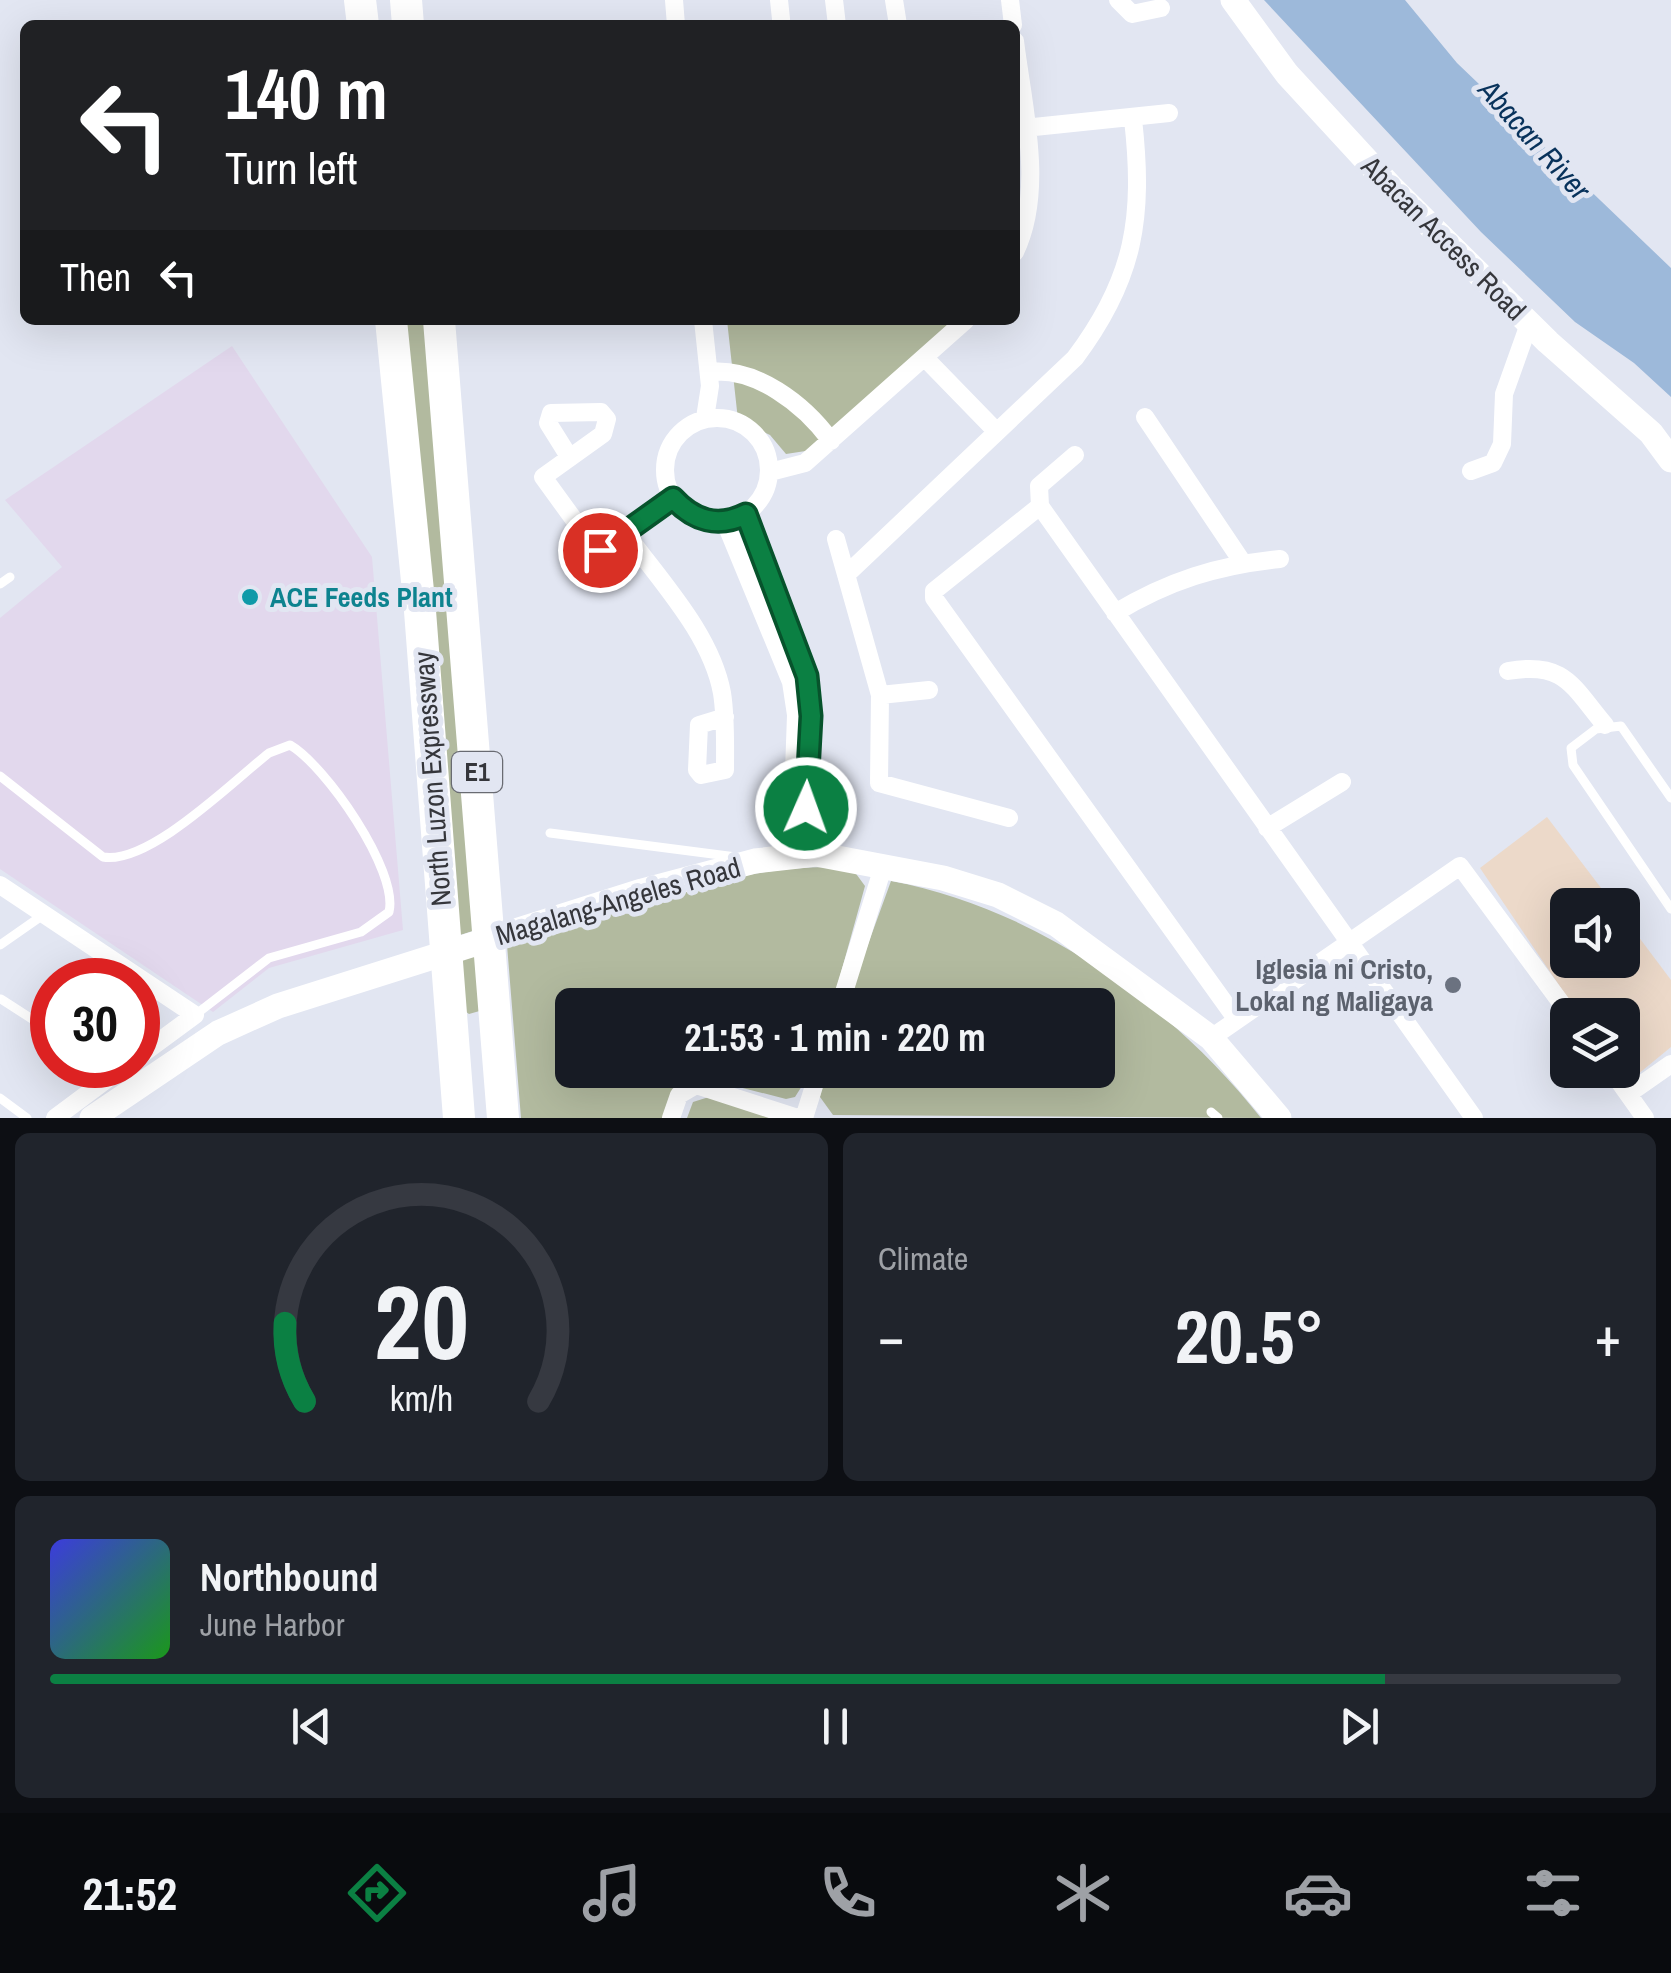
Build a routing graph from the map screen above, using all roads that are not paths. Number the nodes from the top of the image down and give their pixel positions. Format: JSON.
{"nodes":[{"id":1,"x":1118,"y":0,"type":"edge"},
{"id":2,"x":1232,"y":0,"type":"edge"},
{"id":3,"x":1160,"y":8,"type":"dead end"},
{"id":4,"x":1168,"y":114,"type":"dead end"},
{"id":5,"x":1133,"y":120,"type":"junction"},
{"id":6,"x":1020,"y":128,"type":"edge"},
{"id":7,"x":1020,"y":239,"type":"edge"},
{"id":8,"x":1529,"y":324,"type":"junction"},
{"id":9,"x":391,"y":325,"type":"edge"},
{"id":10,"x":439,"y":325,"type":"edge"},
{"id":11,"x":705,"y":325,"type":"edge"},
{"id":12,"x":961,"y":325,"type":"edge"},
{"id":13,"x":925,"y":358,"type":"junction"},
{"id":14,"x":710,"y":379,"type":"junction"},
{"id":15,"x":1145,"y":416,"type":"dead end"},
{"id":16,"x":713,"y":418,"type":"junction"},
{"id":17,"x":997,"y":432,"type":"junction"},
{"id":18,"x":823,"y":446,"type":"junction"},
{"id":19,"x":568,"y":455,"type":"dead end"},
{"id":20,"x":1075,"y":456,"type":"dead end"},
{"id":21,"x":1671,"y":460,"type":"edge"},
{"id":22,"x":769,"y":465,"type":"junction"},
{"id":23,"x":1471,"y":470,"type":"dead end"},
{"id":24,"x":673,"y":498,"type":"junction"},
{"id":25,"x":1040,"y":506,"type":"junction"},
{"id":26,"x":746,"y":514,"type":"junction"},
{"id":27,"x":725,"y":522,"type":"junction"},
{"id":28,"x":627,"y":535,"type":"junction"},
{"id":29,"x":836,"y":539,"type":"dead end"},
{"id":30,"x":1280,"y":559,"type":"dead end"},
{"id":31,"x":1244,"y":563,"type":"junction"},
{"id":32,"x":846,"y":576,"type":"junction"},
{"id":33,"x":10,"y":577,"type":"dead end"},
{"id":34,"x":0,"y":584,"type":"edge"},
{"id":35,"x":773,"y":610,"type":"junction"},
{"id":36,"x":1115,"y":614,"type":"junction"},
{"id":37,"x":1508,"y":671,"type":"dead end"},
{"id":38,"x":929,"y":690,"type":"dead end"},
{"id":39,"x":880,"y":695,"type":"junction"},
{"id":40,"x":725,"y":717,"type":"dead end"},
{"id":41,"x":1605,"y":725,"type":"junction"},
{"id":42,"x":0,"y":776,"type":"edge"},
{"id":43,"x":1342,"y":782,"type":"dead end"},
{"id":44,"x":1671,"y":798,"type":"edge"},
{"id":45,"x":1008,"y":818,"type":"dead end"},
{"id":46,"x":1268,"y":828,"type":"junction"},
{"id":47,"x":550,"y":833,"type":"dead end"},
{"id":48,"x":804,"y":855,"type":"junction"},
{"id":49,"x":755,"y":861,"type":"junction"},
{"id":50,"x":884,"y":864,"type":"junction"},
{"id":51,"x":0,"y":885,"type":"edge"},
{"id":52,"x":1671,"y":910,"type":"edge"},
{"id":53,"x":45,"y":913,"type":"junction"},
{"id":54,"x":1348,"y":941,"type":"junction"},
{"id":55,"x":0,"y":946,"type":"edge"},
{"id":56,"x":845,"y":988,"type":"edge"},
{"id":57,"x":1557,"y":998,"type":"edge"},
{"id":58,"x":2,"y":1000,"type":"edge"},
{"id":59,"x":194,"y":1014,"type":"junction"},
{"id":60,"x":30,"y":1018,"type":"edge"},
{"id":61,"x":1237,"y":1020,"type":"junction"},
{"id":62,"x":1211,"y":1038,"type":"junction"},
{"id":63,"x":160,"y":1040,"type":"edge"},
{"id":64,"x":1671,"y":1064,"type":"edge"},
{"id":65,"x":96,"y":1088,"type":"edge"},
{"id":66,"x":813,"y":1088,"type":"edge"},
{"id":67,"x":1624,"y":1088,"type":"edge"},
{"id":68,"x":1628,"y":1094,"type":"junction"},
{"id":69,"x":0,"y":1098,"type":"edge"},
{"id":70,"x":27,"y":1118,"type":"edge"},
{"id":71,"x":55,"y":1118,"type":"edge"},
{"id":72,"x":92,"y":1118,"type":"edge"},
{"id":73,"x":459,"y":1118,"type":"edge"},
{"id":74,"x":503,"y":1118,"type":"edge"},
{"id":75,"x":671,"y":1118,"type":"edge"},
{"id":76,"x":801,"y":1118,"type":"edge"},
{"id":77,"x":1279,"y":1118,"type":"edge"},
{"id":78,"x":1474,"y":1118,"type":"edge"},
{"id":79,"x":1645,"y":1118,"type":"edge"}],
"edges":[{"from":1,"to":3,"type":"street"},
{"from":2,"to":8,"type":"main road","name":"Abacan Access Road"},
{"from":4,"to":5,"type":"street"},
{"from":5,"to":6,"type":"street"},
{"from":5,"to":17,"type":"street"},
{"from":6,"to":7,"type":"street"},
{"from":8,"to":21,"type":"main road","name":"Abacan Access Road"},
{"from":8,"to":23,"type":"street"},
{"from":9,"to":73,"type":"highway","name":"North Luzon Expressway","number":"E1"},
{"from":10,"to":74,"type":"highway","name":"North Luzon Expressway","number":"E1"},
{"from":11,"to":14,"type":"street"},
{"from":12,"to":13,"type":"street"},
{"from":13,"to":17,"type":"street"},
{"from":13,"to":18,"type":"street"},
{"from":14,"to":16,"type":"street"},
{"from":14,"to":18,"type":"street"},
{"from":15,"to":31,"type":"street"},
{"from":16,"to":22,"type":"street"},
{"from":16,"to":24,"type":"street"},
{"from":17,"to":32,"type":"street"},
{"from":18,"to":22,"type":"street"},
{"from":19,"to":28,"type":"street"},
{"from":20,"to":25,"type":"street"},
{"from":22,"to":26,"type":"street"},
{"from":24,"to":27,"type":"street"},
{"from":24,"to":28,"type":"street"},
{"from":25,"to":36,"type":"street"},
{"from":25,"to":61,"type":"street"},
{"from":26,"to":27,"type":"street"},
{"from":26,"to":35,"type":"street"},
{"from":27,"to":35,"type":"street"},
{"from":28,"to":40,"type":"street"},
{"from":29,"to":32,"type":"street"},
{"from":30,"to":31,"type":"street"},
{"from":31,"to":36,"type":"street"},
{"from":32,"to":39,"type":"street"},
{"from":33,"to":34,"type":"lane"},
{"from":35,"to":48,"type":"street"},
{"from":36,"to":46,"type":"street"},
{"from":37,"to":41,"type":"street"},
{"from":38,"to":39,"type":"street"},
{"from":39,"to":45,"type":"street"},
{"from":41,"to":44,"type":"lane"},
{"from":41,"to":52,"type":"lane"},
{"from":42,"to":59,"type":"lane"},
{"from":43,"to":46,"type":"street"},
{"from":46,"to":54,"type":"street"},
{"from":47,"to":49,"type":"lane"},
{"from":48,"to":49,"type":"main road","name":"Magalang-Angeles Road"},
{"from":48,"to":50,"type":"main road","name":"Magalang-Angeles Road"},
{"from":49,"to":72,"type":"main road","name":"Magalang-Angeles Road"},
{"from":50,"to":56,"type":"street"},
{"from":50,"to":62,"type":"main road","name":"Magalang-Angeles Road"},
{"from":51,"to":53,"type":"street"},
{"from":53,"to":55,"type":"lane"},
{"from":53,"to":59,"type":"street"},
{"from":54,"to":57,"type":"street"},
{"from":54,"to":61,"type":"street"},
{"from":54,"to":78,"type":"street"},
{"from":58,"to":60,"type":"lane"},
{"from":59,"to":63,"type":"street"},
{"from":61,"to":62,"type":"street"},
{"from":62,"to":77,"type":"main road","name":"Magalang-Angeles Road"},
{"from":64,"to":68,"type":"street"},
{"from":65,"to":71,"type":"street"},
{"from":66,"to":76,"type":"street"},
{"from":67,"to":68,"type":"street"},
{"from":68,"to":79,"type":"street"},
{"from":69,"to":70,"type":"lane"},
{"from":75,"to":76,"type":"street"}]}
